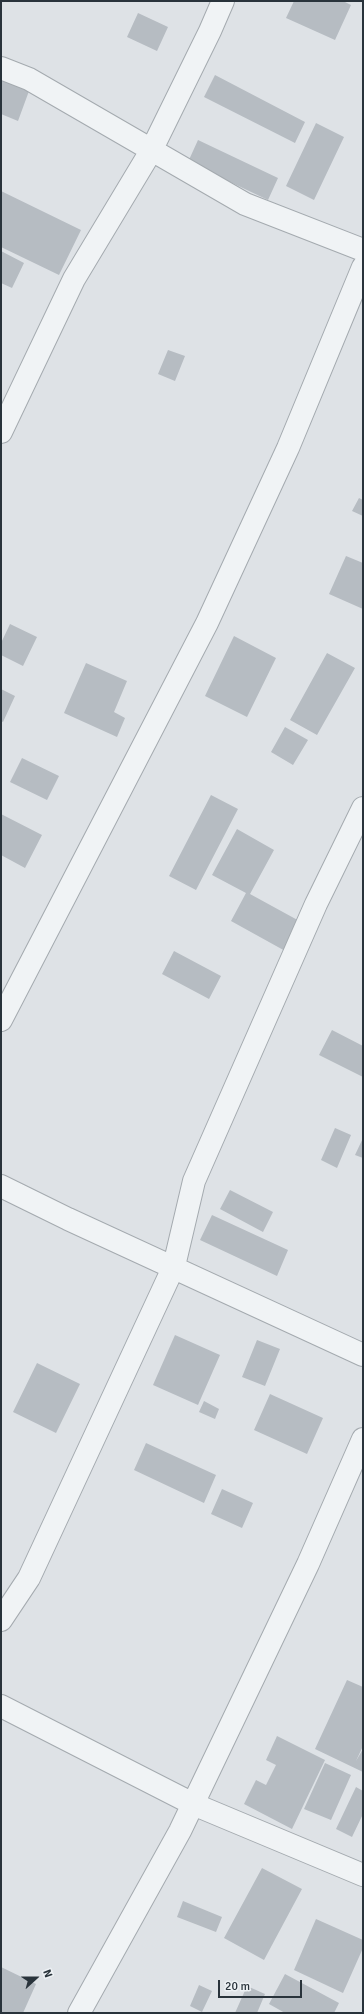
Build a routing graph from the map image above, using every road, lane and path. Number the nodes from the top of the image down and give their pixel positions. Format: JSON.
{"nodes":[{"id":1,"x":223,"y":1,"type":"edge"},
{"id":2,"x":1,"y":68,"type":"edge"},
{"id":3,"x":151,"y":151,"type":"junction"},
{"id":4,"x":363,"y":250,"type":"edge"},
{"id":5,"x":363,"y":267,"type":"edge"},
{"id":6,"x":1,"y":432,"type":"edge"},
{"id":7,"x":363,"y":808,"type":"edge"},
{"id":8,"x":1,"y":1020,"type":"edge"},
{"id":9,"x":1,"y":1186,"type":"edge"},
{"id":10,"x":174,"y":1266,"type":"junction"},
{"id":11,"x":363,"y":1355,"type":"edge"},
{"id":12,"x":363,"y":1439,"type":"edge"},
{"id":13,"x":1,"y":1620,"type":"edge"},
{"id":14,"x":1,"y":1706,"type":"edge"},
{"id":15,"x":193,"y":1804,"type":"junction"},
{"id":16,"x":363,"y":1875,"type":"edge"},
{"id":17,"x":79,"y":2013,"type":"edge"}],
"edges":[{"from":1,"to":3,"type":"street"},
{"from":2,"to":3,"type":"street"},
{"from":3,"to":4,"type":"street"},
{"from":3,"to":6,"type":"street"},
{"from":5,"to":8,"type":"street"},
{"from":7,"to":10,"type":"street"},
{"from":9,"to":10,"type":"street"},
{"from":10,"to":11,"type":"street"},
{"from":10,"to":13,"type":"street"},
{"from":12,"to":15,"type":"street"},
{"from":14,"to":15,"type":"street"},
{"from":15,"to":16,"type":"street"},
{"from":15,"to":17,"type":"street"}]}
